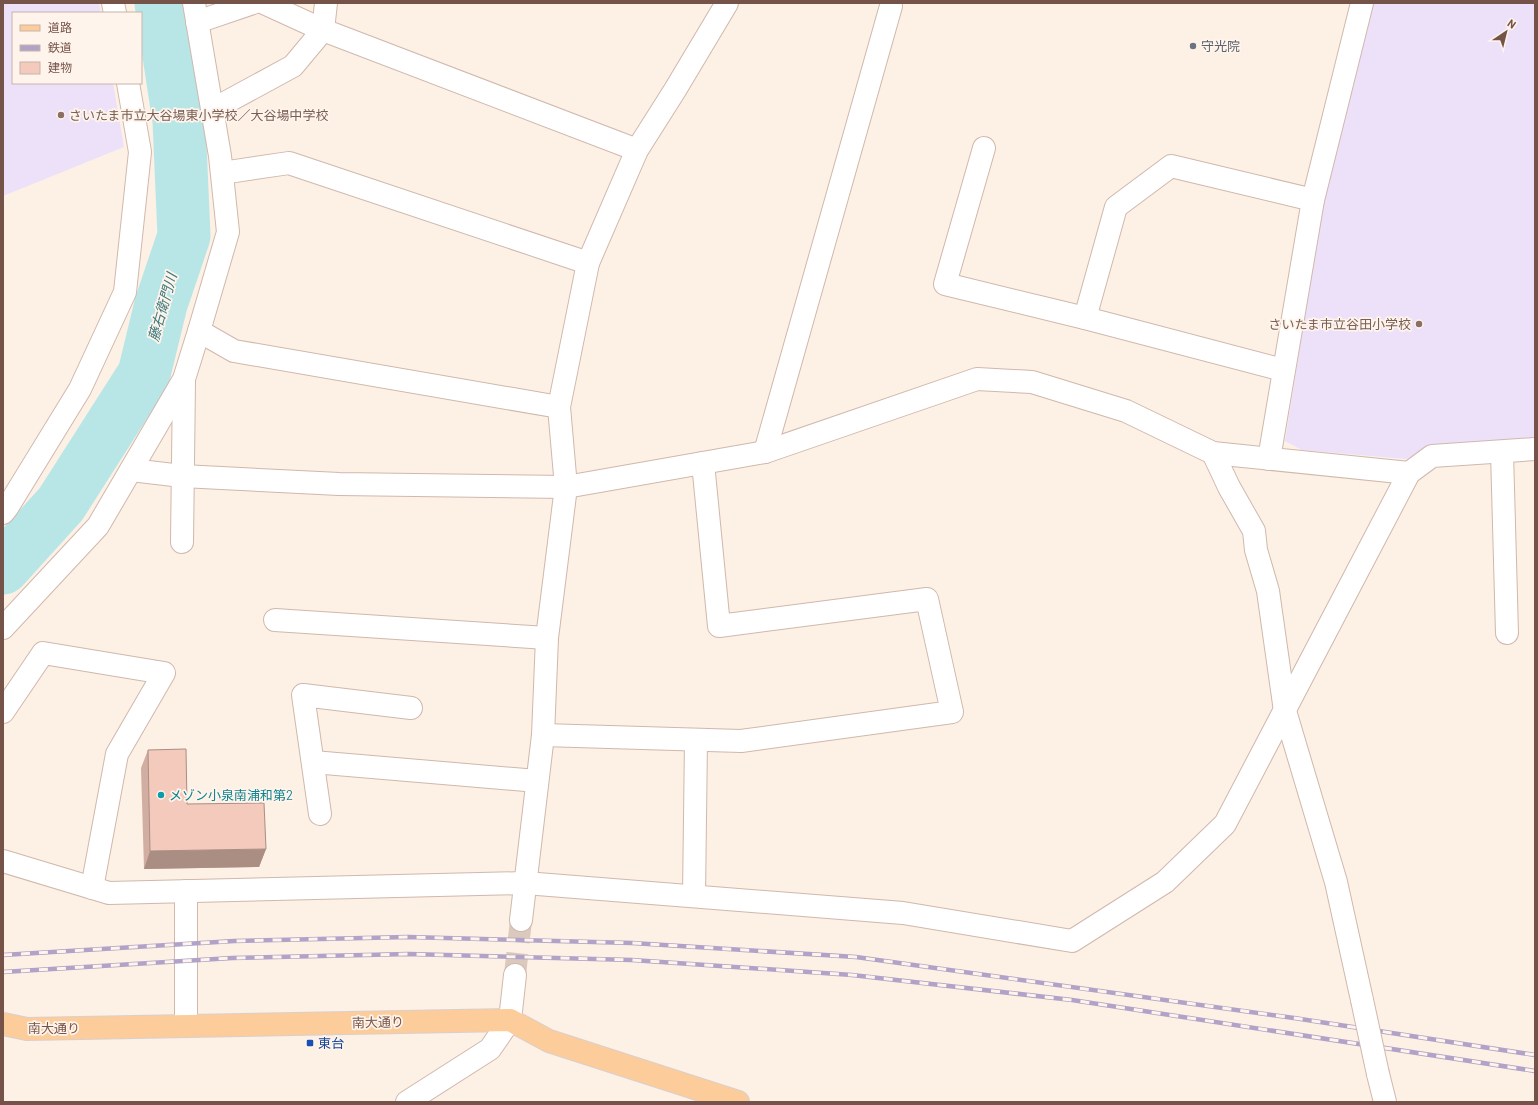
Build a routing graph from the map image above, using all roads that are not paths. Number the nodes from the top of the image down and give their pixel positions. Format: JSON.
{"nodes":[{"id":1,"x":253,"y":3,"type":"edge"},
{"id":2,"x":264,"y":3,"type":"edge"},
{"id":3,"x":326,"y":3,"type":"edge"},
{"id":4,"x":727,"y":3,"type":"edge"},
{"id":5,"x":1362,"y":3,"type":"edge"},
{"id":6,"x":891,"y":6,"type":"dead end"},
{"id":7,"x":195,"y":13,"type":"edge"},
{"id":8,"x":323,"y":30,"type":"junction"},
{"id":9,"x":128,"y":84,"type":"edge"},
{"id":10,"x":212,"y":110,"type":"junction"},
{"id":11,"x":984,"y":148,"type":"dead end"},
{"id":12,"x":637,"y":150,"type":"junction"},
{"id":13,"x":222,"y":173,"type":"junction"},
{"id":14,"x":1313,"y":200,"type":"junction"},
{"id":15,"x":588,"y":263,"type":"junction"},
{"id":16,"x":1085,"y":318,"type":"junction"},
{"id":17,"x":199,"y":331,"type":"junction"},
{"id":18,"x":1283,"y":370,"type":"junction"},
{"id":19,"x":184,"y":379,"type":"junction"},
{"id":20,"x":559,"y":407,"type":"junction"},
{"id":21,"x":1535,"y":449,"type":"edge"},
{"id":22,"x":765,"y":452,"type":"junction"},
{"id":23,"x":1502,"y":452,"type":"junction"},
{"id":24,"x":1213,"y":453,"type":"junction"},
{"id":25,"x":1269,"y":459,"type":"junction"},
{"id":26,"x":703,"y":463,"type":"junction"},
{"id":27,"x":131,"y":470,"type":"junction"},
{"id":28,"x":1409,"y":473,"type":"junction"},
{"id":29,"x":182,"y":476,"type":"junction"},
{"id":30,"x":566,"y":487,"type":"junction"},
{"id":31,"x":3,"y":513,"type":"edge"},
{"id":32,"x":182,"y":542,"type":"dead end"},
{"id":33,"x":276,"y":620,"type":"dead end"},
{"id":34,"x":3,"y":628,"type":"edge"},
{"id":35,"x":1507,"y":633,"type":"dead end"},
{"id":36,"x":547,"y":638,"type":"junction"},
{"id":37,"x":411,"y":708,"type":"dead end"},
{"id":38,"x":1285,"y":711,"type":"junction"},
{"id":39,"x":3,"y":712,"type":"edge"},
{"id":40,"x":543,"y":735,"type":"junction"},
{"id":41,"x":696,"y":740,"type":"junction"},
{"id":42,"x":313,"y":762,"type":"junction"},
{"id":43,"x":537,"y":781,"type":"junction"},
{"id":44,"x":320,"y":814,"type":"dead end"},
{"id":45,"x":3,"y":861,"type":"edge"},
{"id":46,"x":525,"y":883,"type":"junction"},
{"id":47,"x":92,"y":888,"type":"junction"},
{"id":48,"x":186,"y":891,"type":"junction"},
{"id":49,"x":694,"y":896,"type":"junction"},
{"id":50,"x":521,"y":920,"type":"tunnel mouth"},
{"id":51,"x":515,"y":975,"type":"tunnel mouth"},
{"id":52,"x":510,"y":1020,"type":"junction"},
{"id":53,"x":3,"y":1024,"type":"edge"},
{"id":54,"x":186,"y":1025,"type":"junction"},
{"id":55,"x":407,"y":1102,"type":"edge"},
{"id":56,"x":738,"y":1102,"type":"edge"},
{"id":57,"x":1385,"y":1102,"type":"edge"}],
"edges":[{"from":1,"to":7,"type":"street"},
{"from":2,"to":8,"type":"street"},
{"from":3,"to":8,"type":"street"},
{"from":4,"to":12,"type":"street"},
{"from":5,"to":14,"type":"street"},
{"from":6,"to":22,"type":"street"},
{"from":7,"to":10,"type":"street"},
{"from":8,"to":10,"type":"street"},
{"from":8,"to":12,"type":"street"},
{"from":9,"to":31,"type":"street"},
{"from":10,"to":13,"type":"street"},
{"from":11,"to":16,"type":"street"},
{"from":12,"to":15,"type":"street"},
{"from":13,"to":15,"type":"street"},
{"from":13,"to":17,"type":"street"},
{"from":14,"to":16,"type":"street"},
{"from":14,"to":18,"type":"street"},
{"from":15,"to":20,"type":"street"},
{"from":16,"to":18,"type":"street"},
{"from":17,"to":19,"type":"street"},
{"from":17,"to":20,"type":"street"},
{"from":18,"to":25,"type":"street"},
{"from":19,"to":27,"type":"street"},
{"from":19,"to":29,"type":"street"},
{"from":20,"to":30,"type":"street"},
{"from":21,"to":23,"type":"street"},
{"from":22,"to":24,"type":"street"},
{"from":22,"to":26,"type":"street"},
{"from":23,"to":28,"type":"street"},
{"from":23,"to":35,"type":"street"},
{"from":24,"to":25,"type":"street"},
{"from":24,"to":38,"type":"street"},
{"from":25,"to":28,"type":"street"},
{"from":26,"to":30,"type":"street"},
{"from":26,"to":41,"type":"street"},
{"from":27,"to":29,"type":"street"},
{"from":27,"to":34,"type":"street"},
{"from":28,"to":38,"type":"street"},
{"from":29,"to":30,"type":"street"},
{"from":29,"to":32,"type":"street"},
{"from":30,"to":36,"type":"street"},
{"from":33,"to":36,"type":"street"},
{"from":36,"to":40,"type":"street"},
{"from":37,"to":42,"type":"street"},
{"from":38,"to":49,"type":"street"},
{"from":38,"to":57,"type":"street","bridge":true},
{"from":39,"to":47,"type":"street"},
{"from":40,"to":41,"type":"street"},
{"from":40,"to":43,"type":"street"},
{"from":41,"to":49,"type":"street"},
{"from":42,"to":43,"type":"street"},
{"from":42,"to":44,"type":"street"},
{"from":43,"to":46,"type":"street"},
{"from":45,"to":47,"type":"street"},
{"from":46,"to":48,"type":"street"},
{"from":46,"to":49,"type":"street"},
{"from":46,"to":50,"type":"street"},
{"from":47,"to":48,"type":"street"},
{"from":48,"to":54,"type":"street"},
{"from":51,"to":52,"type":"street"},
{"from":52,"to":54,"type":"main road","name":"南大通り"},
{"from":52,"to":55,"type":"street"},
{"from":52,"to":56,"type":"main road","name":"南大通り"},
{"from":53,"to":54,"type":"main road","name":"南大通り"}]}
